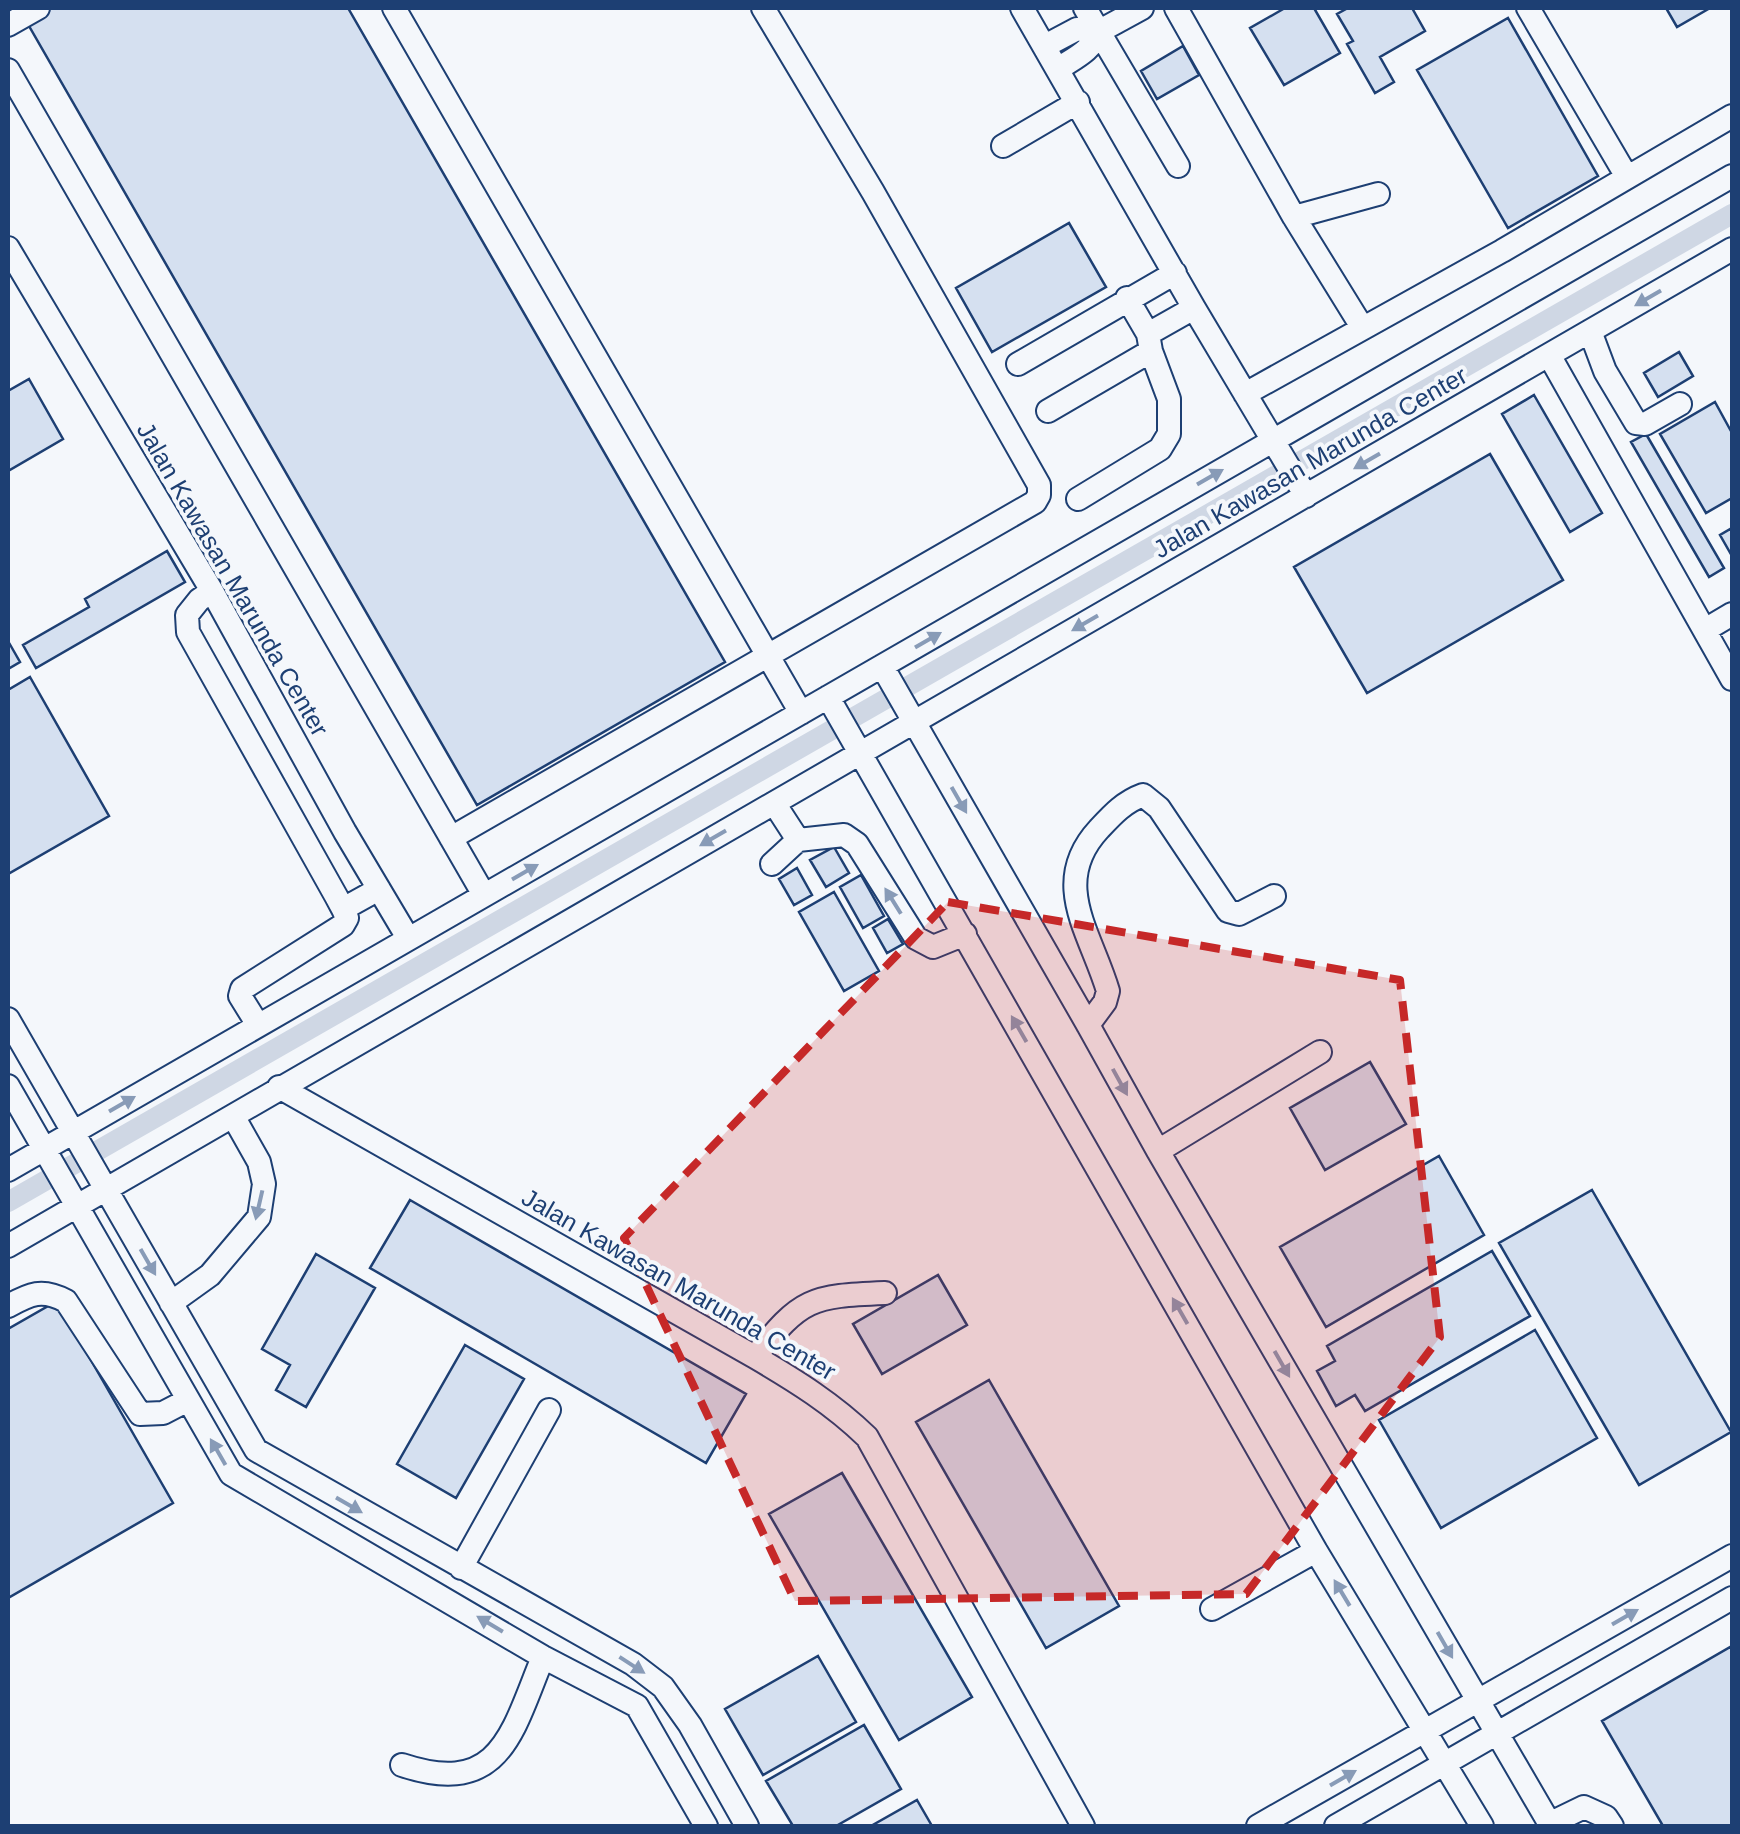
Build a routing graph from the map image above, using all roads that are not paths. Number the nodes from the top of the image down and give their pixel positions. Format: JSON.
{"nodes":[{"id":1,"x":38,"y":8,"type":"edge"},
{"id":2,"x":394,"y":8,"type":"edge"},
{"id":3,"x":763,"y":8,"type":"edge"},
{"id":4,"x":1022,"y":8,"type":"edge"},
{"id":5,"x":1085,"y":8,"type":"edge"},
{"id":6,"x":1142,"y":8,"type":"edge"},
{"id":7,"x":1176,"y":8,"type":"edge"},
{"id":8,"x":1528,"y":8,"type":"edge"},
{"id":9,"x":8,"y":25,"type":"edge"},
{"id":10,"x":1098,"y":32,"type":"junction"},
{"id":11,"x":1045,"y":46,"type":"junction"},
{"id":12,"x":1058,"y":69,"type":"junction"},
{"id":13,"x":8,"y":70,"type":"edge"},
{"id":14,"x":1078,"y":102,"type":"junction"},
{"id":15,"x":1732,"y":116,"type":"edge"},
{"id":16,"x":1003,"y":146,"type":"dead end"},
{"id":17,"x":1178,"y":166,"type":"dead end"},
{"id":18,"x":1732,"y":176,"type":"edge"},
{"id":19,"x":1628,"y":177,"type":"junction"},
{"id":20,"x":1378,"y":194,"type":"dead end"},
{"id":21,"x":1294,"y":218,"type":"junction"},
{"id":22,"x":1732,"y":249,"type":"edge"},
{"id":23,"x":10,"y":257,"type":"edge"},
{"id":24,"x":1175,"y":273,"type":"junction"},
{"id":25,"x":1127,"y":298,"type":"junction"},
{"id":26,"x":1194,"y":308,"type":"junction"},
{"id":27,"x":1362,"y":327,"type":"junction"},
{"id":28,"x":1590,"y":331,"type":"junction"},
{"id":29,"x":1149,"y":342,"type":"junction"},
{"id":30,"x":1549,"y":355,"type":"junction"},
{"id":31,"x":1018,"y":364,"type":"dead end"},
{"id":32,"x":1245,"y":394,"type":"junction"},
{"id":33,"x":1680,"y":404,"type":"dead end"},
{"id":34,"x":1048,"y":411,"type":"dead end"},
{"id":35,"x":1276,"y":443,"type":"junction"},
{"id":36,"x":1305,"y":493,"type":"junction"},
{"id":37,"x":1078,"y":499,"type":"dead end"},
{"id":38,"x":212,"y":591,"type":"junction"},
{"id":39,"x":1732,"y":614,"type":"edge"},
{"id":40,"x":1704,"y":630,"type":"junction"},
{"id":41,"x":767,"y":656,"type":"junction"},
{"id":42,"x":884,"y":669,"type":"junction"},
{"id":43,"x":1732,"y":679,"type":"edge"},
{"id":44,"x":830,"y":700,"type":"junction"},
{"id":45,"x":801,"y":713,"type":"junction"},
{"id":46,"x":912,"y":719,"type":"junction"},
{"id":47,"x":858,"y":750,"type":"junction"},
{"id":48,"x":774,"y":803,"type":"junction"},
{"id":49,"x":345,"y":832,"type":"junction"},
{"id":50,"x":452,"y":838,"type":"junction"},
{"id":51,"x":798,"y":840,"type":"junction"},
{"id":52,"x":312,"y":853,"type":"junction"},
{"id":53,"x":772,"y":864,"type":"dead end"},
{"id":54,"x":379,"y":888,"type":"junction"},
{"id":55,"x":484,"y":896,"type":"junction"},
{"id":56,"x":1274,"y":896,"type":"dead end"},
{"id":57,"x":343,"y":909,"type":"junction"},
{"id":58,"x":965,"y":934,"type":"junction"},
{"id":59,"x":408,"y":938,"type":"junction"},
{"id":60,"x":8,"y":1019,"type":"edge"},
{"id":61,"x":258,"y":1025,"type":"junction"},
{"id":62,"x":1088,"y":1025,"type":"junction"},
{"id":63,"x":1320,"y":1052,"type":"dead end"},
{"id":64,"x":8,"y":1086,"type":"edge"},
{"id":65,"x":279,"y":1087,"type":"junction"},
{"id":66,"x":233,"y":1116,"type":"junction"},
{"id":67,"x":76,"y":1138,"type":"junction"},
{"id":68,"x":1158,"y":1151,"type":"junction"},
{"id":69,"x":46,"y":1155,"type":"junction"},
{"id":70,"x":8,"y":1170,"type":"edge"},
{"id":71,"x":102,"y":1184,"type":"junction"},
{"id":72,"x":74,"y":1202,"type":"junction"},
{"id":73,"x":8,"y":1246,"type":"edge"},
{"id":74,"x":885,"y":1293,"type":"dead end"},
{"id":75,"x":171,"y":1303,"type":"junction"},
{"id":76,"x":8,"y":1306,"type":"edge"},
{"id":77,"x":755,"y":1357,"type":"junction"},
{"id":78,"x":188,"y":1400,"type":"junction"},
{"id":79,"x":550,"y":1410,"type":"dead end"},
{"id":80,"x":1316,"y":1551,"type":"junction"},
{"id":81,"x":1732,"y":1556,"type":"edge"},
{"id":82,"x":453,"y":1564,"type":"junction"},
{"id":83,"x":427,"y":1587,"type":"junction"},
{"id":84,"x":1732,"y":1598,"type":"edge"},
{"id":85,"x":1212,"y":1610,"type":"dead end"},
{"id":86,"x":543,"y":1657,"type":"junction"},
{"id":87,"x":663,"y":1687,"type":"junction"},
{"id":88,"x":1478,"y":1701,"type":"junction"},
{"id":89,"x":636,"y":1706,"type":"junction"},
{"id":90,"x":1426,"y":1730,"type":"junction"},
{"id":91,"x":1497,"y":1734,"type":"junction"},
{"id":92,"x":1445,"y":1764,"type":"junction"},
{"id":93,"x":402,"y":1766,"type":"dead end"},
{"id":94,"x":1550,"y":1825,"type":"edge"},
{"id":95,"x":706,"y":1826,"type":"edge"},
{"id":96,"x":748,"y":1826,"type":"edge"},
{"id":97,"x":1083,"y":1826,"type":"edge"},
{"id":98,"x":1258,"y":1826,"type":"edge"},
{"id":99,"x":1336,"y":1826,"type":"edge"},
{"id":100,"x":1482,"y":1826,"type":"edge"},
{"id":101,"x":1612,"y":1826,"type":"edge"}],
"edges":[{"from":1,"to":9,"type":"lane"},
{"from":2,"to":41,"type":"lane"},
{"from":3,"to":41,"type":"lane"},
{"from":4,"to":11,"type":"lane","name":"Jalan Kawasan Marunda Center"},
{"from":5,"to":10,"type":"lane"},
{"from":6,"to":10,"type":"lane"},
{"from":7,"to":21,"type":"lane"},
{"from":8,"to":19,"type":"lane"},
{"from":10,"to":11,"type":"lane"},
{"from":10,"to":12,"type":"lane"},
{"from":10,"to":17,"type":"lane"},
{"from":11,"to":12,"type":"lane","name":"Jalan Kawasan Marunda Center"},
{"from":12,"to":14,"type":"lane","name":"Jalan Kawasan Marunda Center"},
{"from":13,"to":50,"type":"lane"},
{"from":14,"to":16,"type":"lane"},
{"from":14,"to":24,"type":"lane","name":"Jalan Kawasan Marunda Center"},
{"from":15,"to":19,"type":"lane"},
{"from":18,"to":35,"type":"lane","name":"Jalan Kawasan Marunda Center"},
{"from":19,"to":27,"type":"lane"},
{"from":20,"to":21,"type":"lane"},
{"from":21,"to":27,"type":"lane"},
{"from":22,"to":28,"type":"lane","name":"Jalan Kawasan Marunda Center","one_way":true},
{"from":23,"to":38,"type":"lane","name":"Jalan Kawasan Marunda Center"},
{"from":24,"to":25,"type":"lane"},
{"from":24,"to":26,"type":"lane","name":"Jalan Kawasan Marunda Center"},
{"from":25,"to":29,"type":"lane"},
{"from":25,"to":31,"type":"lane"},
{"from":26,"to":29,"type":"lane"},
{"from":26,"to":32,"type":"lane","name":"Jalan Kawasan Marunda Center"},
{"from":27,"to":32,"type":"lane"},
{"from":28,"to":30,"type":"lane","name":"Jalan Kawasan Marunda Center"},
{"from":28,"to":33,"type":"lane"},
{"from":29,"to":34,"type":"lane"},
{"from":29,"to":37,"type":"lane"},
{"from":30,"to":36,"type":"lane","name":"Jalan Kawasan Marunda Center","one_way":true},
{"from":30,"to":40,"type":"lane"},
{"from":32,"to":35,"type":"lane","name":"Jalan Kawasan Marunda Center"},
{"from":35,"to":36,"type":"lane"},
{"from":42,"to":35,"type":"lane","name":"Jalan Kawasan Marunda Center","one_way":true},
{"from":36,"to":46,"type":"lane","name":"Jalan Kawasan Marunda Center","one_way":true},
{"from":38,"to":49,"type":"lane","name":"Jalan Kawasan Marunda Center"},
{"from":38,"to":52,"type":"lane"},
{"from":39,"to":40,"type":"lane"},
{"from":40,"to":43,"type":"lane"},
{"from":41,"to":45,"type":"lane"},
{"from":41,"to":50,"type":"lane"},
{"from":42,"to":44,"type":"lane","name":"Jalan Kawasan Marunda Center"},
{"from":42,"to":46,"type":"lane"},
{"from":44,"to":45,"type":"lane","name":"Jalan Kawasan Marunda Center"},
{"from":44,"to":47,"type":"lane"},
{"from":55,"to":45,"type":"lane","name":"Jalan Kawasan Marunda Center","one_way":true},
{"from":46,"to":47,"type":"lane","name":"Jalan Kawasan Marunda Center"},
{"from":46,"to":62,"type":"lane","one_way":true},
{"from":47,"to":48,"type":"lane","name":"Jalan Kawasan Marunda Center"},
{"from":47,"to":58,"type":"lane"},
{"from":48,"to":51,"type":"lane"},
{"from":48,"to":65,"type":"lane","name":"Jalan Kawasan Marunda Center","one_way":true},
{"from":49,"to":52,"type":"lane"},
{"from":49,"to":54,"type":"lane","name":"Jalan Kawasan Marunda Center"},
{"from":50,"to":55,"type":"lane"},
{"from":51,"to":53,"type":"lane"},
{"from":58,"to":51,"type":"lane","one_way":true},
{"from":52,"to":57,"type":"lane"},
{"from":54,"to":57,"type":"lane"},
{"from":54,"to":59,"type":"lane","name":"Jalan Kawasan Marunda Center"},
{"from":55,"to":59,"type":"lane","name":"Jalan Kawasan Marunda Center"},
{"from":56,"to":62,"type":"lane"},
{"from":57,"to":61,"type":"lane"},
{"from":80,"to":58,"type":"lane","one_way":true},
{"from":59,"to":61,"type":"lane","name":"Jalan Kawasan Marunda Center"},
{"from":60,"to":67,"type":"lane"},
{"from":67,"to":61,"type":"lane","name":"Jalan Kawasan Marunda Center","one_way":true},
{"from":62,"to":68,"type":"lane","one_way":true},
{"from":63,"to":68,"type":"lane"},
{"from":64,"to":69,"type":"lane"},
{"from":65,"to":66,"type":"lane","name":"Jalan Kawasan Marunda Center"},
{"from":65,"to":77,"type":"lane","name":"Jalan Kawasan Marunda Center"},
{"from":66,"to":71,"type":"lane","name":"Jalan Kawasan Marunda Center"},
{"from":66,"to":75,"type":"lane","one_way":true},
{"from":67,"to":69,"type":"lane","name":"Jalan Kawasan Marunda Center"},
{"from":67,"to":71,"type":"lane"},
{"from":68,"to":88,"type":"lane","one_way":true},
{"from":69,"to":70,"type":"lane","name":"Jalan Kawasan Marunda Center"},
{"from":69,"to":72,"type":"lane"},
{"from":71,"to":72,"type":"lane","name":"Jalan Kawasan Marunda Center"},
{"from":71,"to":75,"type":"lane","one_way":true},
{"from":72,"to":73,"type":"lane","name":"Jalan Kawasan Marunda Center"},
{"from":72,"to":78,"type":"lane"},
{"from":74,"to":77,"type":"lane"},
{"from":75,"to":82,"type":"lane","one_way":true},
{"from":76,"to":78,"type":"lane"},
{"from":77,"to":97,"type":"lane","name":"Jalan Kawasan Marunda Center"},
{"from":83,"to":78,"type":"lane","one_way":true},
{"from":79,"to":82,"type":"lane"},
{"from":80,"to":85,"type":"lane"},
{"from":90,"to":80,"type":"lane","one_way":true},
{"from":88,"to":81,"type":"lane","one_way":true},
{"from":82,"to":83,"type":"lane"},
{"from":82,"to":87,"type":"lane","one_way":true},
{"from":86,"to":83,"type":"lane","one_way":true},
{"from":84,"to":91,"type":"lane"},
{"from":86,"to":89,"type":"lane"},
{"from":86,"to":93,"type":"lane"},
{"from":87,"to":89,"type":"lane"},
{"from":87,"to":96,"type":"lane"},
{"from":88,"to":90,"type":"lane"},
{"from":88,"to":91,"type":"lane"},
{"from":89,"to":95,"type":"lane"},
{"from":90,"to":92,"type":"lane"},
{"from":98,"to":90,"type":"lane","one_way":true},
{"from":91,"to":92,"type":"lane"},
{"from":91,"to":94,"type":"lane"},
{"from":92,"to":99,"type":"lane"},
{"from":92,"to":100,"type":"lane"},
{"from":94,"to":101,"type":"lane"}]}
